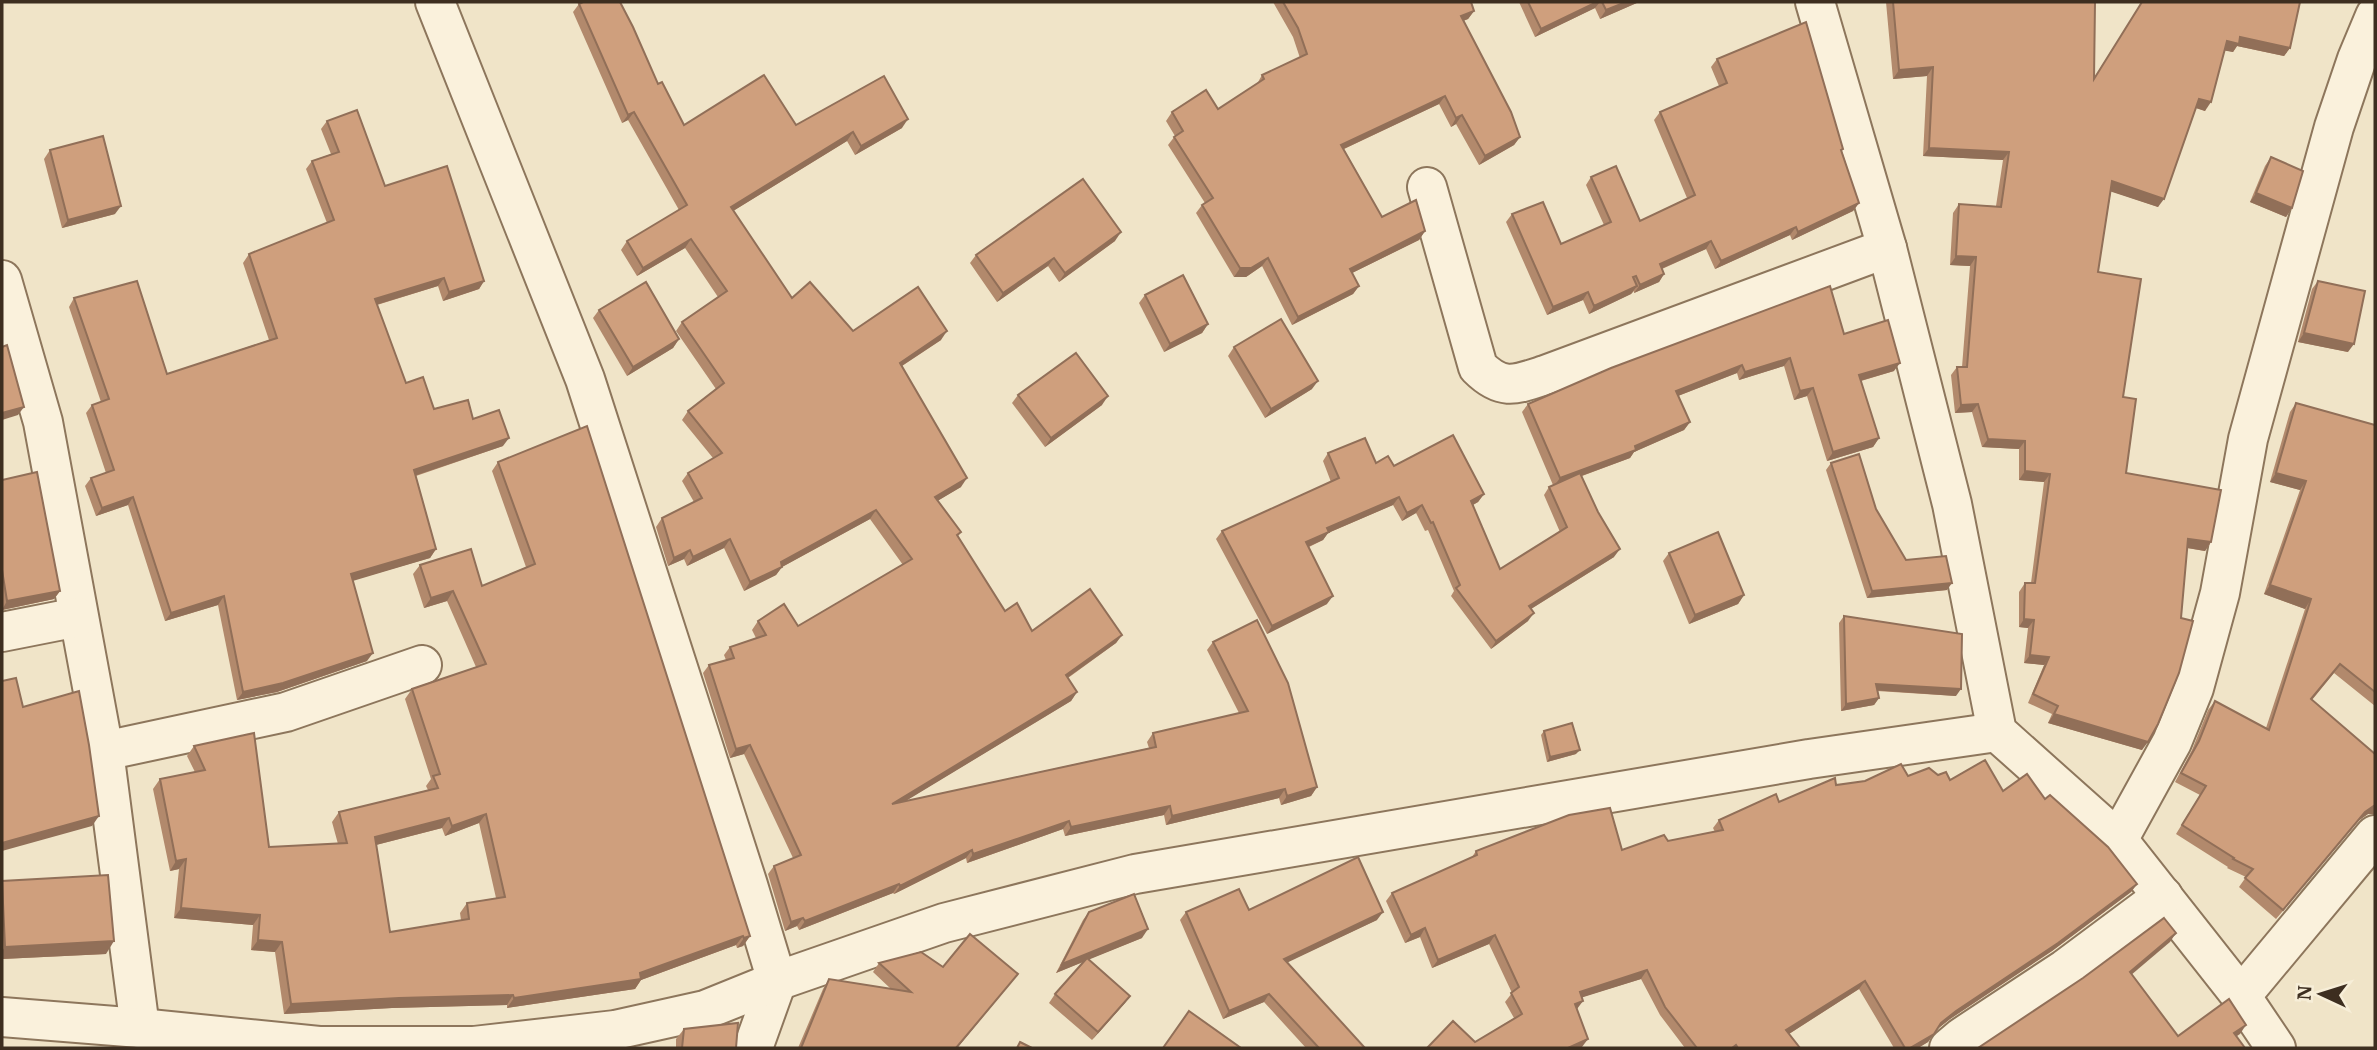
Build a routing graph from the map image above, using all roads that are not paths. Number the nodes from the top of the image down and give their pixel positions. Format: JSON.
{"nodes":[{"id":1,"x":435,"y":2,"type":"edge"},
{"id":2,"x":1815,"y":2,"type":"edge"},
{"id":3,"x":2375,"y":16,"type":"edge"},
{"id":4,"x":1427,"y":187,"type":"dead end"},
{"id":5,"x":1887,"y":248,"type":"junction"},
{"id":6,"x":2,"y":280,"type":"edge"},
{"id":7,"x":78,"y":617,"type":"junction"},
{"id":8,"x":2,"y":632,"type":"edge"},
{"id":9,"x":422,"y":666,"type":"dead end"},
{"id":10,"x":1997,"y":732,"type":"junction"},
{"id":11,"x":104,"y":751,"type":"junction"},
{"id":12,"x":2375,"y":835,"type":"edge"},
{"id":13,"x":2118,"y":840,"type":"junction"},
{"id":14,"x":2163,"y":896,"type":"junction"},
{"id":15,"x":777,"y":981,"type":"junction"},
{"id":16,"x":2241,"y":996,"type":"junction"},
{"id":17,"x":2,"y":1017,"type":"edge"},
{"id":18,"x":140,"y":1028,"type":"junction"},
{"id":19,"x":318,"y":1047,"type":"edge"},
{"id":20,"x":753,"y":1048,"type":"edge"},
{"id":21,"x":1950,"y":1048,"type":"edge"},
{"id":22,"x":2276,"y":1048,"type":"edge"}],
"edges":[{"from":1,"to":15,"type":"street"},
{"from":2,"to":5,"type":"street"},
{"from":3,"to":13,"type":"street"},
{"from":4,"to":5,"type":"street"},
{"from":5,"to":10,"type":"street"},
{"from":6,"to":7,"type":"street"},
{"from":7,"to":8,"type":"street"},
{"from":7,"to":11,"type":"street"},
{"from":9,"to":11,"type":"street"},
{"from":10,"to":13,"type":"street"},
{"from":10,"to":15,"type":"street"},
{"from":11,"to":18,"type":"street"},
{"from":12,"to":16,"type":"street"},
{"from":13,"to":14,"type":"street"},
{"from":14,"to":16,"type":"street"},
{"from":14,"to":21,"type":"street"},
{"from":15,"to":19,"type":"street"},
{"from":15,"to":20,"type":"street"},
{"from":16,"to":22,"type":"street"},
{"from":17,"to":18,"type":"street"},
{"from":18,"to":19,"type":"street"}]}
